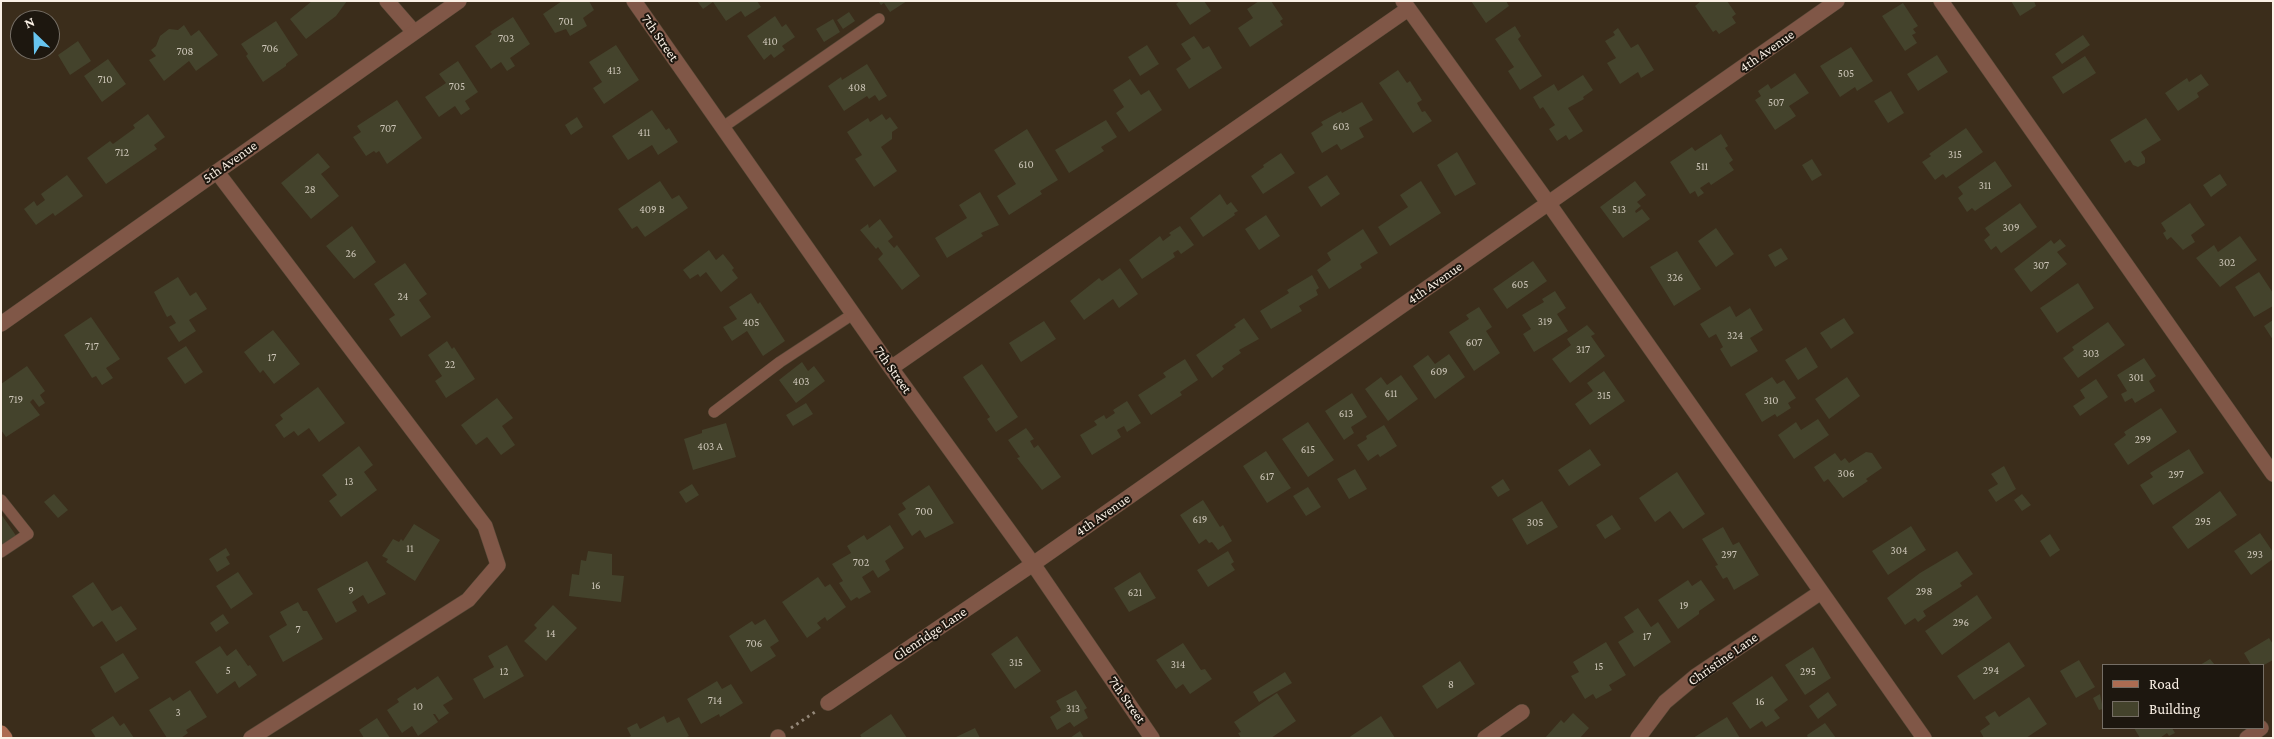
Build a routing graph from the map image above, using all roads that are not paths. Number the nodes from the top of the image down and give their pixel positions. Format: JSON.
{"nodes":[{"id":1,"x":387,"y":1,"type":"edge"},
{"id":2,"x":459,"y":1,"type":"edge"},
{"id":3,"x":634,"y":1,"type":"edge"},
{"id":4,"x":1837,"y":1,"type":"edge"},
{"id":5,"x":1941,"y":1,"type":"edge"},
{"id":6,"x":1406,"y":5,"type":"edge"},
{"id":7,"x":879,"y":19,"type":"dead end"},
{"id":8,"x":414,"y":32,"type":"junction"},
{"id":9,"x":723,"y":127,"type":"junction"},
{"id":10,"x":217,"y":172,"type":"junction"},
{"id":11,"x":1549,"y":204,"type":"junction"},
{"id":12,"x":853,"y":314,"type":"junction"},
{"id":13,"x":1,"y":324,"type":"edge"},
{"id":14,"x":891,"y":368,"type":"junction"},
{"id":15,"x":714,"y":412,"type":"dead end"},
{"id":16,"x":2273,"y":474,"type":"edge"},
{"id":17,"x":1,"y":500,"type":"edge"},
{"id":18,"x":1,"y":552,"type":"edge"},
{"id":19,"x":1033,"y":564,"type":"junction"},
{"id":20,"x":1821,"y":592,"type":"junction"},
{"id":21,"x":828,"y":704,"type":"road end"},
{"id":22,"x":1522,"y":712,"type":"dead end"},
{"id":23,"x":2259,"y":729,"type":"edge"},
{"id":24,"x":1,"y":733,"type":"edge"},
{"id":25,"x":5,"y":738,"type":"edge"},
{"id":26,"x":251,"y":738,"type":"edge"},
{"id":27,"x":1152,"y":738,"type":"edge"},
{"id":28,"x":1485,"y":738,"type":"edge"},
{"id":29,"x":1638,"y":738,"type":"edge"},
{"id":30,"x":1924,"y":738,"type":"edge"},
{"id":31,"x":2247,"y":738,"type":"edge"}],
"edges":[{"from":1,"to":8,"type":"street"},
{"from":2,"to":8,"type":"street","name":"5th Avenue"},
{"from":3,"to":9,"type":"street","name":"7th Street"},
{"from":4,"to":11,"type":"street","name":"4th Avenue"},
{"from":5,"to":16,"type":"street"},
{"from":6,"to":11,"type":"street"},
{"from":6,"to":14,"type":"street"},
{"from":7,"to":9,"type":"lane"},
{"from":8,"to":10,"type":"street","name":"5th Avenue"},
{"from":9,"to":12,"type":"street","name":"7th Street"},
{"from":10,"to":13,"type":"street","name":"5th Avenue"},
{"from":10,"to":26,"type":"street"},
{"from":11,"to":19,"type":"street","name":"4th Avenue"},
{"from":11,"to":20,"type":"street"},
{"from":12,"to":14,"type":"street","name":"7th Street"},
{"from":12,"to":15,"type":"lane"},
{"from":14,"to":19,"type":"street","name":"7th Street"},
{"from":17,"to":18,"type":"lane"},
{"from":19,"to":21,"type":"street","name":"Glenridge Lane"},
{"from":19,"to":27,"type":"street","name":"7th Street"},
{"from":20,"to":29,"type":"street","name":"Christine Lane"},
{"from":20,"to":30,"type":"street"},
{"from":22,"to":28,"type":"street"},
{"from":23,"to":31,"type":"street"},
{"from":24,"to":25,"type":"main road"}]}
